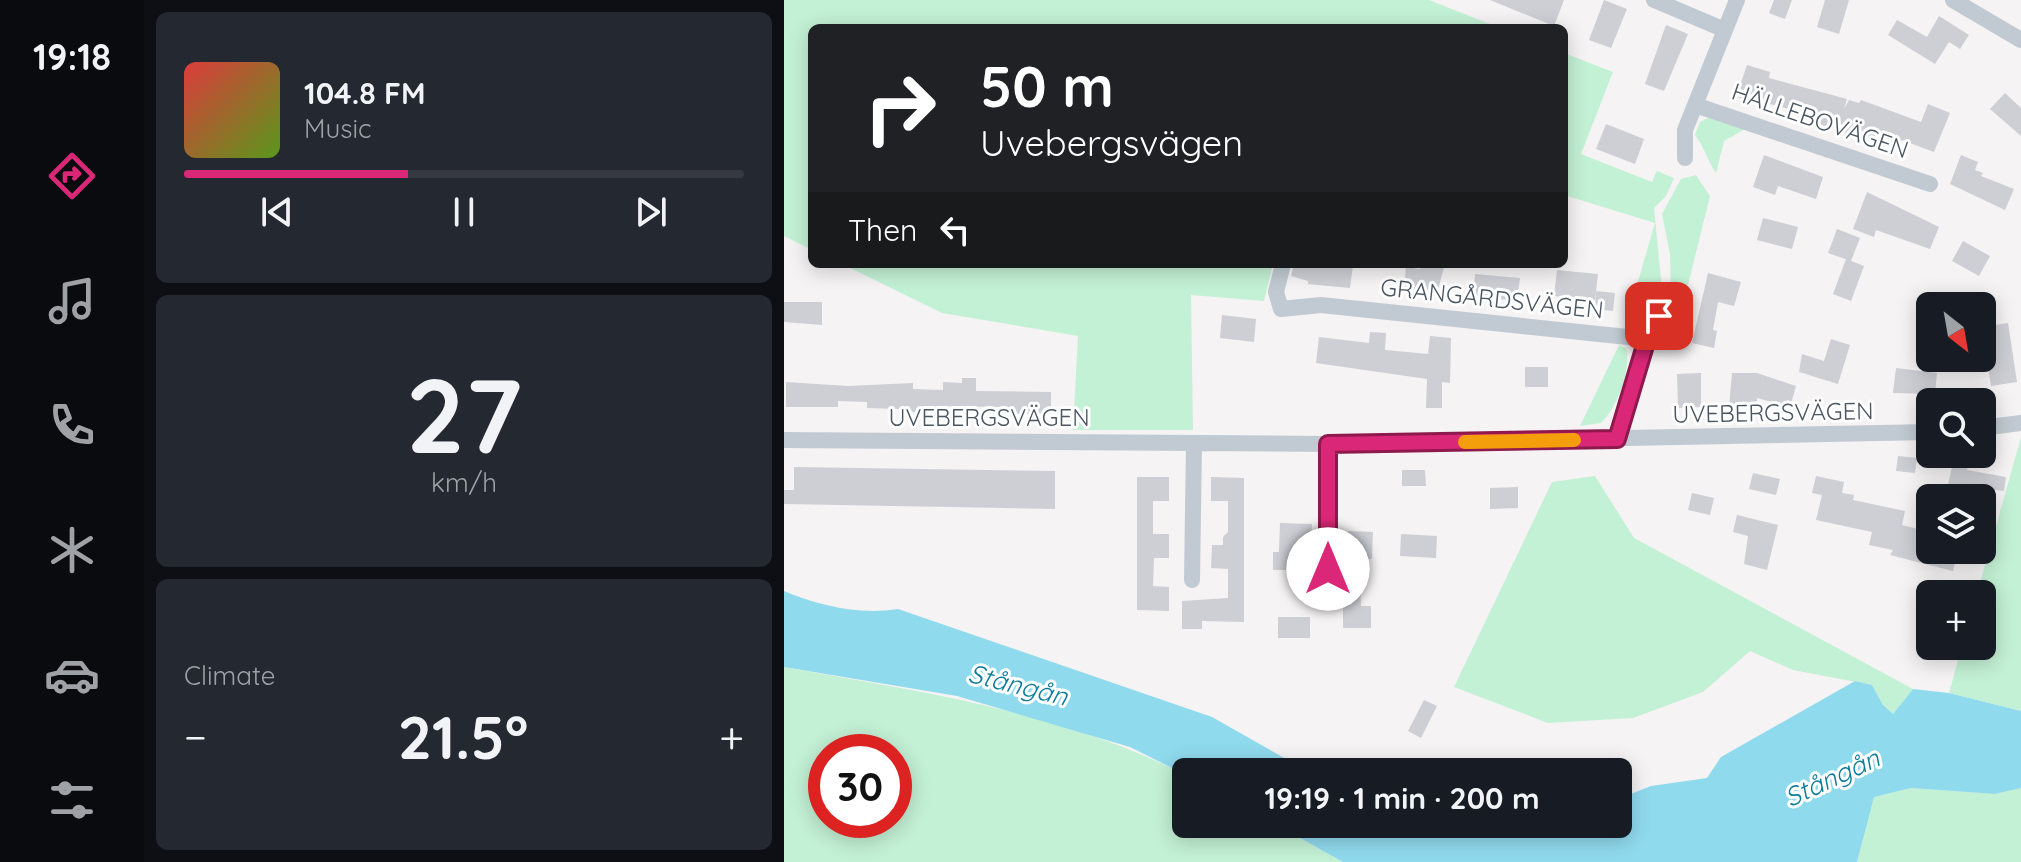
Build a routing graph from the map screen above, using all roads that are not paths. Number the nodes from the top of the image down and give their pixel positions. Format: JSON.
{"nodes":[{"id":1,"x":1654,"y":0,"type":"edge"},
{"id":2,"x":1737,"y":0,"type":"edge"},
{"id":3,"x":1953,"y":0,"type":"edge"},
{"id":4,"x":1725,"y":30,"type":"junction"},
{"id":5,"x":2021,"y":40,"type":"edge"},
{"id":6,"x":1695,"y":105,"type":"junction"},
{"id":7,"x":1685,"y":158,"type":"dead end"},
{"id":8,"x":1930,"y":184,"type":"dead end"},
{"id":9,"x":1282,"y":268,"type":"edge"},
{"id":10,"x":1659,"y":316,"type":"dead end"},
{"id":11,"x":1647,"y":339,"type":"junction"},
{"id":12,"x":2021,"y":423,"type":"edge"},
{"id":13,"x":1996,"y":426,"type":"edge"},
{"id":14,"x":1916,"y":432,"type":"edge"},
{"id":15,"x":1617,"y":439,"type":"junction"},
{"id":16,"x":784,"y":440,"type":"edge"},
{"id":17,"x":1194,"y":444,"type":"junction"},
{"id":18,"x":1328,"y":444,"type":"junction"},
{"id":19,"x":1328,"y":569,"type":"dead end"},
{"id":20,"x":1192,"y":580,"type":"dead end"}],
"edges":[{"from":1,"to":4,"type":"street"},
{"from":2,"to":4,"type":"street","name":"HÄLLEBOVÄGEN"},
{"from":3,"to":5,"type":"street"},
{"from":4,"to":6,"type":"street","name":"HÄLLEBOVÄGEN"},
{"from":6,"to":7,"type":"street","name":"HÄLLEBOVÄGEN"},
{"from":6,"to":8,"type":"street","name":"HÄLLEBOVÄGEN"},
{"from":9,"to":11,"type":"street","name":"GRANGÅRDSVÄGEN"},
{"from":10,"to":11,"type":"street"},
{"from":11,"to":15,"type":"street"},
{"from":12,"to":13,"type":"street"},
{"from":14,"to":15,"type":"street","name":"UVEBERGSVÄGEN"},
{"from":15,"to":18,"type":"street","name":"UVEBERGSVÄGEN"},
{"from":16,"to":17,"type":"street","name":"UVEBERGSVÄGEN"},
{"from":17,"to":18,"type":"street","name":"UVEBERGSVÄGEN"},
{"from":17,"to":20,"type":"street"},
{"from":18,"to":19,"type":"street"}]}
